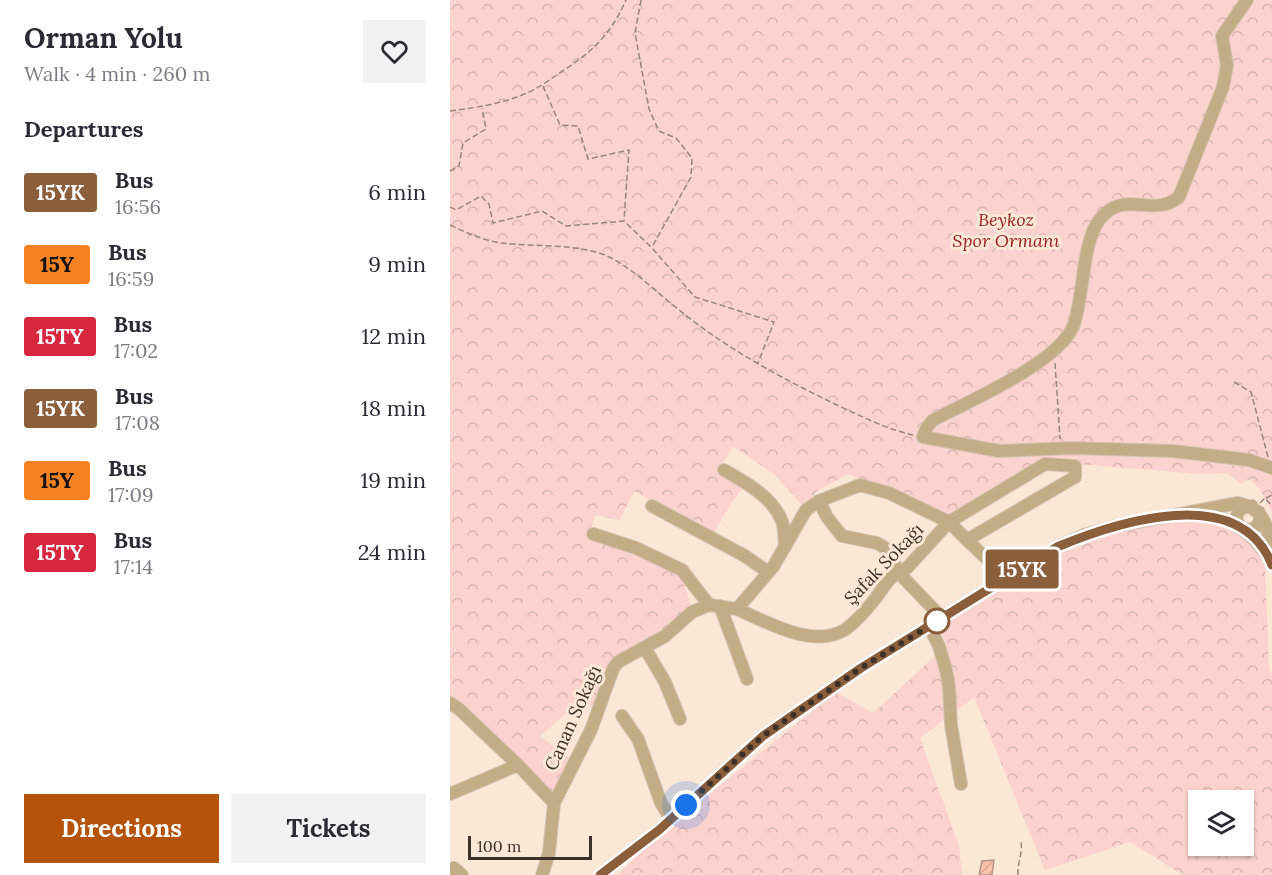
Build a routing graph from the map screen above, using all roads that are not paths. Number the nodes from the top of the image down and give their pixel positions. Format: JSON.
{"nodes":[{"id":1,"x":1247,"y":0,"type":"edge"},
{"id":2,"x":1271,"y":468,"type":"edge"},
{"id":3,"x":724,"y":470,"type":"dead end"},
{"id":4,"x":819,"y":501,"type":"junction"},
{"id":5,"x":652,"y":506,"type":"dead end"},
{"id":6,"x":1255,"y":509,"type":"junction"},
{"id":7,"x":1179,"y":514,"type":"junction"},
{"id":8,"x":949,"y":522,"type":"junction"},
{"id":9,"x":1241,"y":528,"type":"junction"},
{"id":10,"x":593,"y":534,"type":"dead end"},
{"id":11,"x":967,"y":540,"type":"junction"},
{"id":12,"x":785,"y":547,"type":"junction"},
{"id":13,"x":1272,"y":564,"type":"edge"},
{"id":14,"x":897,"y":571,"type":"junction"},
{"id":15,"x":768,"y":572,"type":"junction"},
{"id":16,"x":1000,"y":582,"type":"junction"},
{"id":17,"x":715,"y":606,"type":"junction"},
{"id":18,"x":737,"y":609,"type":"junction"},
{"id":19,"x":942,"y":618,"type":"junction"},
{"id":20,"x":928,"y":627,"type":"junction"},
{"id":21,"x":645,"y":648,"type":"junction"},
{"id":22,"x":747,"y":679,"type":"dead end"},
{"id":23,"x":450,"y":704,"type":"edge"},
{"id":24,"x":622,"y":716,"type":"dead end"},
{"id":25,"x":680,"y":720,"type":"dead end"},
{"id":26,"x":518,"y":765,"type":"junction"},
{"id":27,"x":961,"y":784,"type":"dead end"},
{"id":28,"x":450,"y":794,"type":"edge"},
{"id":29,"x":554,"y":803,"type":"junction"},
{"id":30,"x":670,"y":819,"type":"junction"},
{"id":31,"x":450,"y":871,"type":"edge"},
{"id":32,"x":462,"y":875,"type":"edge"},
{"id":33,"x":542,"y":875,"type":"edge"},
{"id":34,"x":600,"y":875,"type":"edge"}],
"edges":[{"from":1,"to":2,"type":"street"},
{"from":3,"to":12,"type":"street"},
{"from":4,"to":8,"type":"street"},
{"from":4,"to":12,"type":"street"},
{"from":4,"to":14,"type":"street"},
{"from":5,"to":15,"type":"street"},
{"from":6,"to":7,"type":"street"},
{"from":6,"to":9,"type":"street"},
{"from":6,"to":13,"type":"street"},
{"from":7,"to":9,"type":"street"},
{"from":7,"to":16,"type":"street"},
{"from":8,"to":11,"type":"street"},
{"from":8,"to":11,"type":"street","name":"Şafak Sokağı"},
{"from":8,"to":14,"type":"street","name":"Şafak Sokağı"},
{"from":9,"to":13,"type":"street"},
{"from":10,"to":17,"type":"street"},
{"from":11,"to":16,"type":"street"},
{"from":12,"to":15,"type":"street"},
{"from":14,"to":18,"type":"street","name":"Şafak Sokağı"},
{"from":14,"to":19,"type":"street"},
{"from":15,"to":18,"type":"street"},
{"from":16,"to":19,"type":"street"},
{"from":17,"to":18,"type":"street"},
{"from":17,"to":21,"type":"street","name":"Canan Sokağı"},
{"from":17,"to":22,"type":"street"},
{"from":19,"to":20,"type":"street"},
{"from":20,"to":27,"type":"street"},
{"from":20,"to":30,"type":"street"},
{"from":21,"to":25,"type":"street"},
{"from":21,"to":29,"type":"street","name":"Canan Sokağı"},
{"from":23,"to":26,"type":"street"},
{"from":24,"to":30,"type":"street"},
{"from":26,"to":28,"type":"street"},
{"from":26,"to":29,"type":"street"},
{"from":29,"to":33,"type":"street","name":"Canan Sokağı"},
{"from":30,"to":34,"type":"street"},
{"from":31,"to":32,"type":"street"}]}
